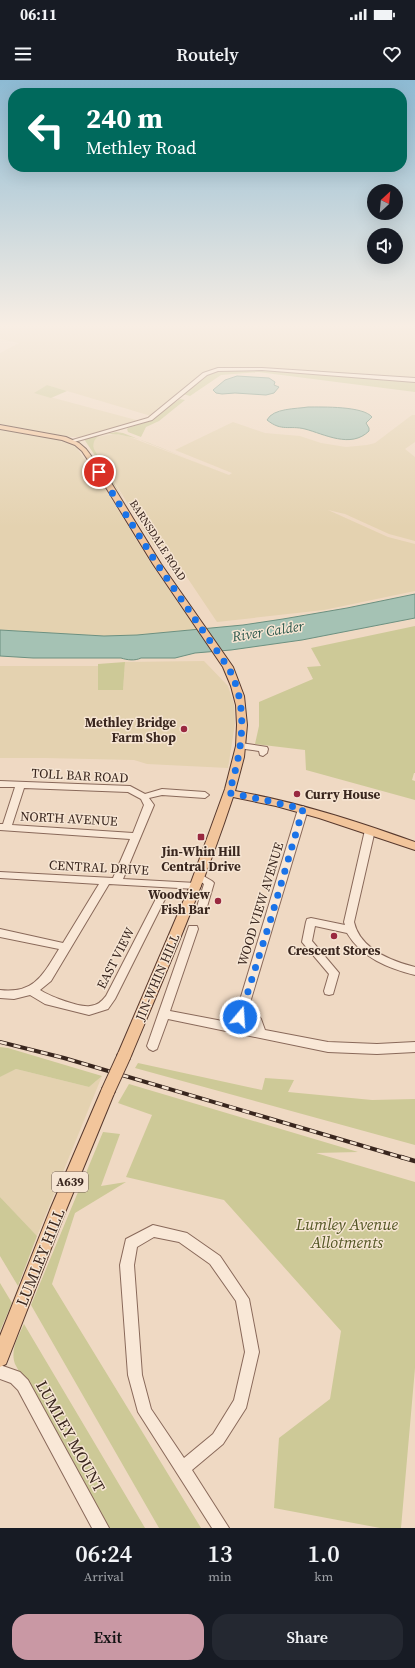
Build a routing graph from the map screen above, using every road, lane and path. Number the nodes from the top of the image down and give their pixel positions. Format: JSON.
{"nodes":[{"id":1,"x":182,"y":393,"type":"edge"},
{"id":2,"x":0,"y":427,"type":"edge"},
{"id":3,"x":72,"y":441,"type":"junction"},
{"id":4,"x":221,"y":657,"type":"joint"},
{"id":5,"x":240,"y":746,"type":"junction"},
{"id":6,"x":263,"y":753,"type":"dead end"},
{"id":7,"x":0,"y":784,"type":"edge"},
{"id":8,"x":20,"y":785,"type":"junction"},
{"id":9,"x":229,"y":793,"type":"junction"},
{"id":10,"x":205,"y":795,"type":"dead end"},
{"id":11,"x":144,"y":797,"type":"junction"},
{"id":12,"x":303,"y":809,"type":"junction"},
{"id":13,"x":3,"y":827,"type":"edge"},
{"id":14,"x":370,"y":830,"type":"junction"},
{"id":15,"x":137,"y":836,"type":"junction"},
{"id":16,"x":415,"y":846,"type":"edge"},
{"id":17,"x":0,"y":875,"type":"edge"},
{"id":18,"x":106,"y":881,"type":"junction"},
{"id":19,"x":117,"y":882,"type":"junction"},
{"id":20,"x":198,"y":882,"type":"junction"},
{"id":21,"x":162,"y":895,"type":"dead end"},
{"id":22,"x":201,"y":910,"type":"dead end"},
{"id":23,"x":193,"y":929,"type":"dead end"},
{"id":24,"x":350,"y":930,"type":"junction"},
{"id":25,"x":0,"y":933,"type":"edge"},
{"id":26,"x":66,"y":947,"type":"junction"},
{"id":27,"x":415,"y":971,"type":"edge"},
{"id":28,"x":31,"y":990,"type":"junction"},
{"id":29,"x":329,"y":991,"type":"dead end"},
{"id":30,"x":0,"y":994,"type":"edge"},
{"id":31,"x":244,"y":1006,"type":"junction"},
{"id":32,"x":164,"y":1014,"type":"junction"},
{"id":33,"x":237,"y":1028,"type":"junction"},
{"id":34,"x":260,"y":1033,"type":"junction"},
{"id":35,"x":153,"y":1046,"type":"dead end"},
{"id":36,"x":415,"y":1047,"type":"edge"},
{"id":37,"x":108,"y":1091,"type":"joint"},
{"id":38,"x":2,"y":1352,"type":"edge"},
{"id":39,"x":0,"y":1372,"type":"edge"},
{"id":40,"x":182,"y":1469,"type":"junction"},
{"id":41,"x":101,"y":1528,"type":"edge"},
{"id":42,"x":221,"y":1528,"type":"edge"}],
"edges":[{"from":1,"to":3,"type":"street"},
{"from":2,"to":3,"type":"main road","name":"BARNSDALE ROAD","number":"A639"},
{"from":3,"to":4,"type":"main road","name":"BARNSDALE ROAD","number":"A639"},
{"from":4,"to":5,"type":"main road","name":"JIN-WHIN HILL","number":"A639"},
{"from":5,"to":6,"type":"street"},
{"from":5,"to":9,"type":"main road","name":"JIN-WHIN HILL","number":"A639"},
{"from":7,"to":8,"type":"street","name":"TOLL BAR ROAD"},
{"from":8,"to":11,"type":"street","name":"TOLL BAR ROAD"},
{"from":8,"to":13,"type":"street"},
{"from":9,"to":12,"type":"main road"},
{"from":9,"to":20,"type":"main road","name":"JIN-WHIN HILL","number":"A639"},
{"from":10,"to":11,"type":"street"},
{"from":11,"to":15,"type":"street"},
{"from":12,"to":14,"type":"main road"},
{"from":12,"to":31,"type":"street","name":"WOOD VIEW AVENUE"},
{"from":13,"to":15,"type":"street","name":"NORTH AVENUE"},
{"from":14,"to":16,"type":"main road"},
{"from":14,"to":24,"type":"street"},
{"from":15,"to":19,"type":"street"},
{"from":17,"to":18,"type":"street","name":"CENTRAL DRIVE"},
{"from":18,"to":19,"type":"street","name":"CENTRAL DRIVE"},
{"from":18,"to":26,"type":"street"},
{"from":19,"to":20,"type":"street","name":"CENTRAL DRIVE"},
{"from":20,"to":22,"type":"street"},
{"from":20,"to":37,"type":"main road","name":"JIN-WHIN HILL","number":"A639","bridge":true},
{"from":21,"to":28,"type":"street","name":"EAST VIEW"},
{"from":23,"to":32,"type":"street"},
{"from":24,"to":27,"type":"street"},
{"from":24,"to":29,"type":"street"},
{"from":25,"to":26,"type":"street"},
{"from":26,"to":28,"type":"street"},
{"from":28,"to":30,"type":"street"},
{"from":31,"to":33,"type":"street","name":"WOOD VIEW AVENUE"},
{"from":31,"to":34,"type":"street"},
{"from":32,"to":33,"type":"street"},
{"from":32,"to":35,"type":"street"},
{"from":33,"to":34,"type":"street"},
{"from":34,"to":36,"type":"street"},
{"from":37,"to":38,"type":"main road","name":"LUMLEY HILL","number":"A639"},
{"from":39,"to":41,"type":"street","name":"LUMLEY MOUNT"},
{"from":40,"to":40,"type":"street"},
{"from":40,"to":42,"type":"street"}]}
